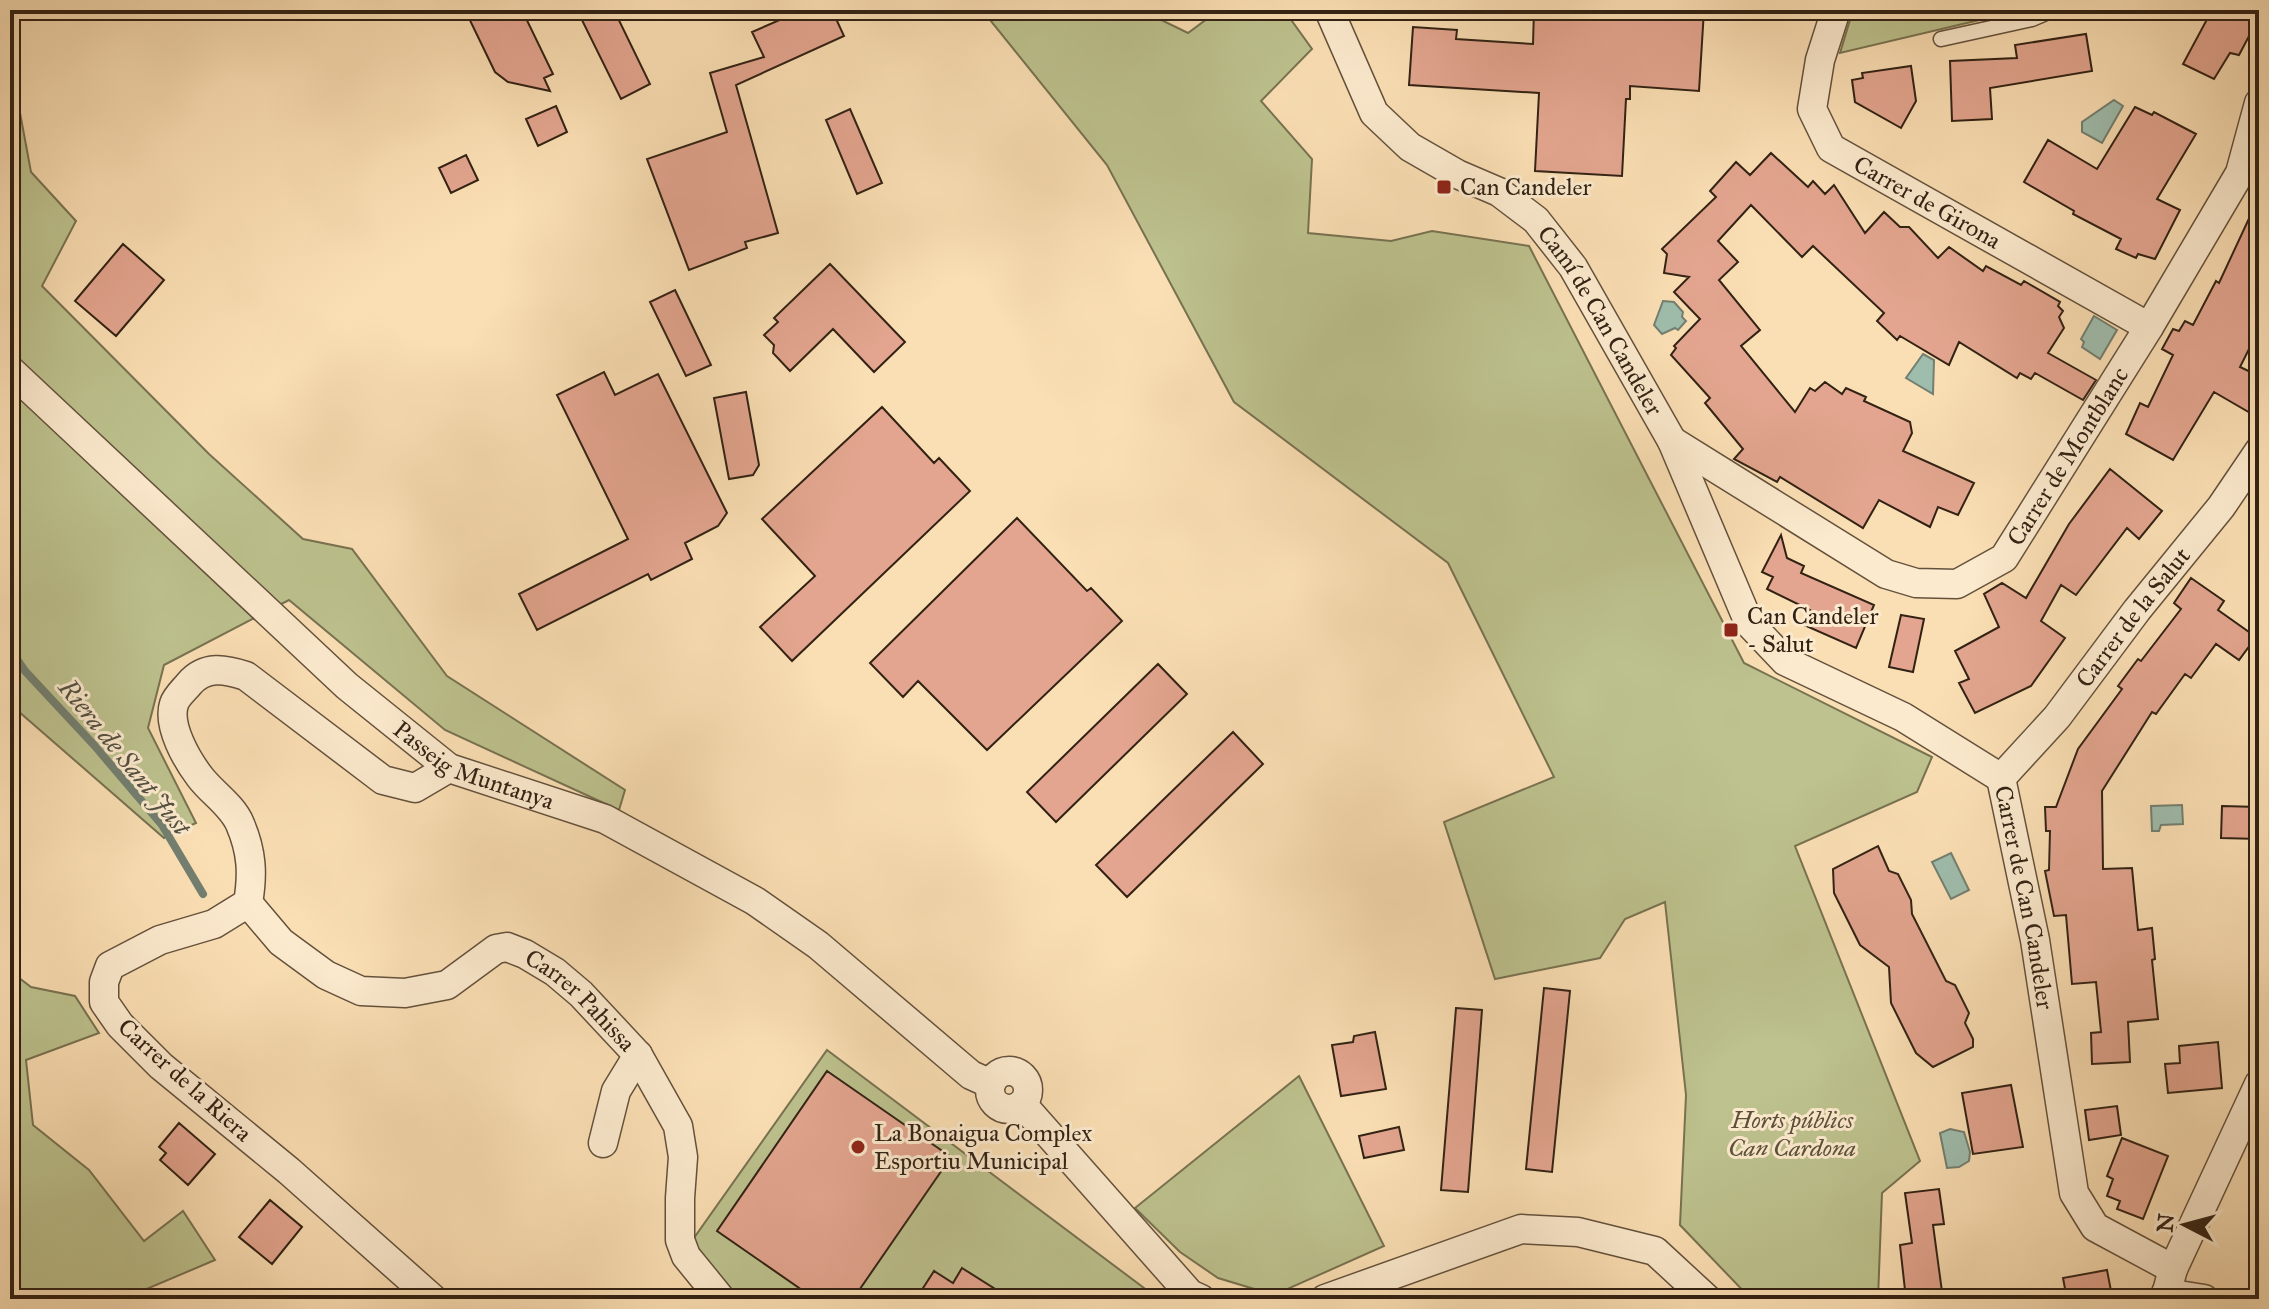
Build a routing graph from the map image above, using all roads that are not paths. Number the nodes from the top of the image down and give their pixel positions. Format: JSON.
{"nodes":[{"id":1,"x":1329,"y":10,"type":"edge"},
{"id":2,"x":1836,"y":10,"type":"edge"},
{"id":3,"x":2053,"y":10,"type":"edge"},
{"id":4,"x":1941,"y":39,"type":"dead end"},
{"id":5,"x":2259,"y":103,"type":"edge"},
{"id":6,"x":2149,"y":327,"type":"junction"},
{"id":7,"x":10,"y":370,"type":"edge"},
{"id":8,"x":1672,"y":441,"type":"junction"},
{"id":9,"x":2259,"y":451,"type":"edge"},
{"id":10,"x":449,"y":768,"type":"junction"},
{"id":11,"x":2001,"y":778,"type":"junction"},
{"id":12,"x":248,"y":903,"type":"junction"},
{"id":13,"x":638,"y":1055,"type":"junction"},
{"id":14,"x":2259,"y":1084,"type":"edge"},
{"id":15,"x":603,"y":1143,"type":"dead end"},
{"id":16,"x":2168,"y":1287,"type":"edge"},
{"id":17,"x":433,"y":1299,"type":"edge"},
{"id":18,"x":721,"y":1299,"type":"edge"},
{"id":19,"x":743,"y":1299,"type":"edge"},
{"id":20,"x":767,"y":1299,"type":"edge"},
{"id":21,"x":1201,"y":1299,"type":"edge"},
{"id":22,"x":1325,"y":1299,"type":"edge"},
{"id":23,"x":1707,"y":1299,"type":"edge"},
{"id":24,"x":2204,"y":1299,"type":"edge"}],
"edges":[{"from":1,"to":8,"type":"street","name":"Camí de Can Candeler"},
{"from":2,"to":6,"type":"street","name":"Carrer de Girona"},
{"from":3,"to":4,"type":"lane"},
{"from":5,"to":6,"type":"street","name":"Carrer de Montblanc"},
{"from":6,"to":8,"type":"street","name":"Carrer de Montblanc"},
{"from":7,"to":10,"type":"street","name":"Passeig Muntanya"},
{"from":8,"to":11,"type":"street","name":"Carrer de Can Candeler"},
{"from":9,"to":11,"type":"street","name":"Carrer de la Salut"},
{"from":10,"to":12,"type":"street"},
{"from":10,"to":21,"type":"street","name":"Passeig Muntanya"},
{"from":11,"to":16,"type":"street","name":"Carrer de Can Candeler"},
{"from":12,"to":13,"type":"street","name":"Carrer Pahissa"},
{"from":12,"to":17,"type":"street","name":"Carrer de la Riera"},
{"from":13,"to":15,"type":"street"},
{"from":13,"to":18,"type":"street","name":"Carrer Pahissa"},
{"from":14,"to":16,"type":"street"},
{"from":16,"to":24,"type":"street","name":"Carrer de Can Candeler"},
{"from":19,"to":20,"type":"lane"},
{"from":22,"to":23,"type":"street"}]}
